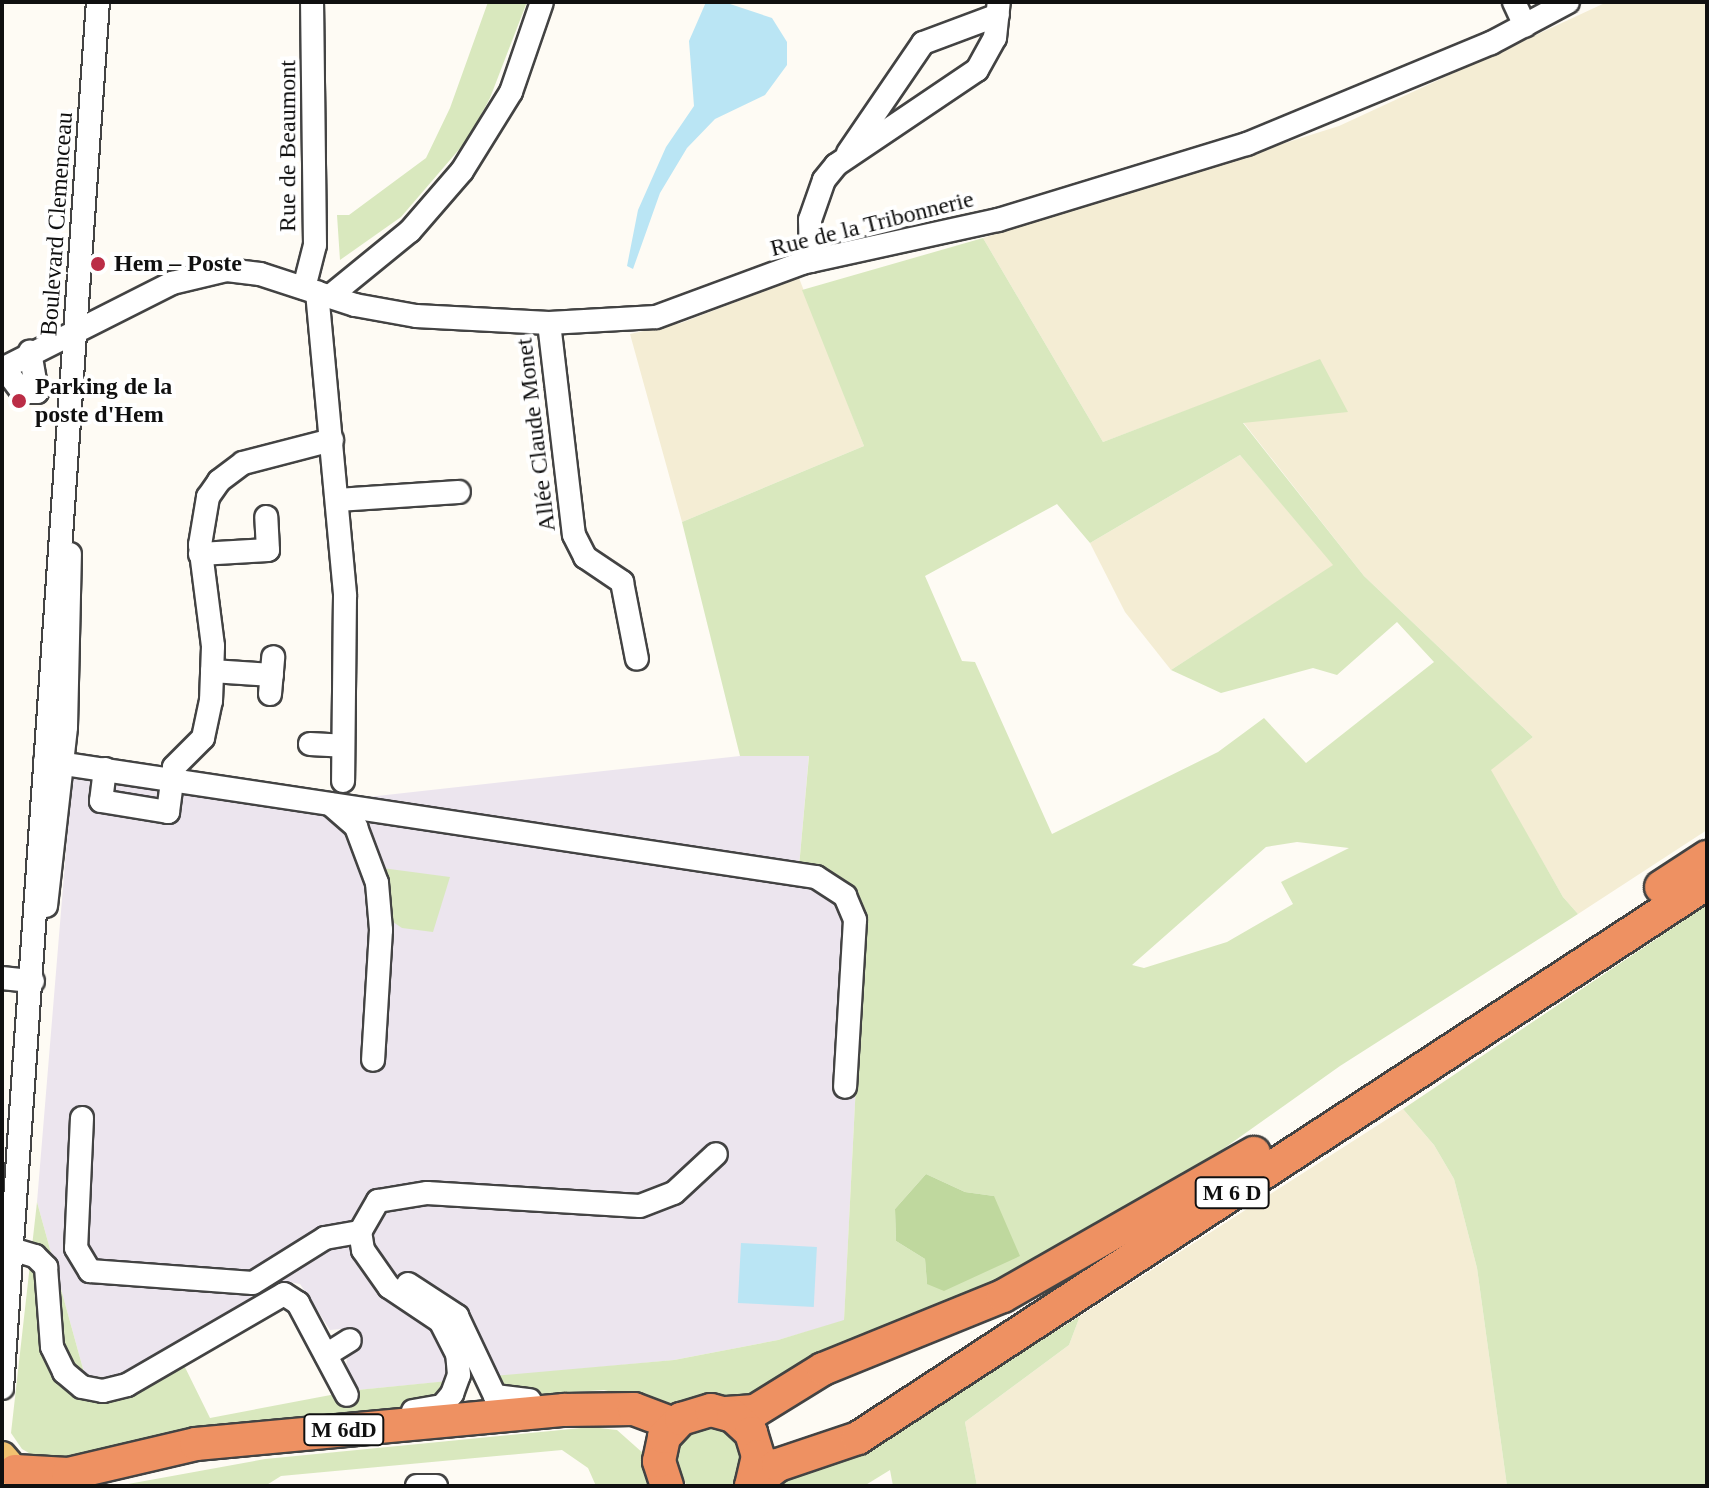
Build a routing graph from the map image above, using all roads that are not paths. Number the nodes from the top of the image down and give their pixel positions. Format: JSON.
{"nodes":[{"id":1,"x":98,"y":2,"type":"edge"},
{"id":2,"x":312,"y":2,"type":"edge"},
{"id":3,"x":542,"y":2,"type":"edge"},
{"id":4,"x":1514,"y":2,"type":"edge"},
{"id":5,"x":1568,"y":2,"type":"edge"},
{"id":6,"x":998,"y":8,"type":"edge"},
{"id":7,"x":1525,"y":26,"type":"junction"},
{"id":8,"x":844,"y":159,"type":"junction"},
{"id":9,"x":811,"y":261,"type":"junction"},
{"id":10,"x":322,"y":294,"type":"junction"},
{"id":11,"x":549,"y":323,"type":"junction"},
{"id":12,"x":76,"y":327,"type":"junction"},
{"id":13,"x":30,"y":352,"type":"junction"},
{"id":14,"x":3,"y":368,"type":"edge"},
{"id":15,"x":332,"y":440,"type":"junction"},
{"id":16,"x":459,"y":492,"type":"dead end"},
{"id":17,"x":337,"y":500,"type":"junction"},
{"id":18,"x":266,"y":517,"type":"dead end"},
{"id":19,"x":200,"y":554,"type":"junction"},
{"id":20,"x":637,"y":659,"type":"dead end"},
{"id":21,"x":212,"y":671,"type":"junction"},
{"id":22,"x":272,"y":675,"type":"dead end"},
{"id":23,"x":310,"y":744,"type":"dead end"},
{"id":24,"x":343,"y":746,"type":"junction"},
{"id":25,"x":54,"y":762,"type":"junction"},
{"id":26,"x":105,"y":769,"type":"junction"},
{"id":27,"x":172,"y":780,"type":"junction"},
{"id":28,"x":343,"y":781,"type":"dead end"},
{"id":29,"x":329,"y":803,"type":"junction"},
{"id":30,"x":1707,"y":857,"type":"edge"},
{"id":31,"x":1707,"y":883,"type":"edge"},
{"id":32,"x":2,"y":978,"type":"edge"},
{"id":33,"x":33,"y":981,"type":"junction"},
{"id":34,"x":373,"y":1060,"type":"dead end"},
{"id":35,"x":845,"y":1087,"type":"dead end"},
{"id":36,"x":82,"y":1118,"type":"dead end"},
{"id":37,"x":716,"y":1154,"type":"dead end"},
{"id":38,"x":11,"y":1157,"type":"edge"},
{"id":39,"x":360,"y":1232,"type":"junction"},
{"id":40,"x":15,"y":1250,"type":"junction"},
{"id":41,"x":381,"y":1274,"type":"junction"},
{"id":42,"x":350,"y":1340,"type":"dead end"},
{"id":43,"x":326,"y":1355,"type":"junction"},
{"id":44,"x":2,"y":1367,"type":"edge"},
{"id":45,"x":2,"y":1388,"type":"edge"},
{"id":46,"x":347,"y":1395,"type":"dead end"},
{"id":47,"x":620,"y":1408,"type":"junction"},
{"id":48,"x":726,"y":1413,"type":"junction"},
{"id":49,"x":674,"y":1424,"type":"junction"},
{"id":50,"x":352,"y":1429,"type":"junction"},
{"id":51,"x":8,"y":1464,"type":"edge"},
{"id":52,"x":417,"y":1486,"type":"edge"},
{"id":53,"x":436,"y":1486,"type":"edge"},
{"id":54,"x":667,"y":1486,"type":"edge"},
{"id":55,"x":751,"y":1486,"type":"edge"}],
"edges":[{"from":1,"to":12,"type":"street","name":"Boulevard Clemenceau"},
{"from":2,"to":10,"type":"street","name":"Rue de Beaumont"},
{"from":3,"to":10,"type":"street"},
{"from":4,"to":7,"type":"street"},
{"from":5,"to":7,"type":"street","name":"Rue de la Tribonnerie"},
{"from":6,"to":8,"type":"street"},
{"from":6,"to":8,"type":"street"},
{"from":7,"to":9,"type":"street","name":"Rue de la Tribonnerie"},
{"from":8,"to":9,"type":"street"},
{"from":9,"to":11,"type":"street","name":"Rue de la Tribonnerie"},
{"from":10,"to":11,"type":"street","name":"Rue de la Tribonnerie"},
{"from":10,"to":12,"type":"street","name":"Rue de la Tribonnerie"},
{"from":10,"to":15,"type":"street","name":"Rue de Beaumont"},
{"from":11,"to":20,"type":"street","name":"Allée Claude Monet"},
{"from":12,"to":13,"type":"street","name":"Rue de la Tribonnerie"},
{"from":12,"to":25,"type":"street","name":"Boulevard Clemenceau"},
{"from":13,"to":14,"type":"street","name":"Rue de la Tribonnerie"},
{"from":13,"to":14,"type":"street"},
{"from":15,"to":17,"type":"street","name":"Rue de Beaumont"},
{"from":15,"to":19,"type":"street"},
{"from":16,"to":17,"type":"street"},
{"from":17,"to":24,"type":"street","name":"Rue de Beaumont"},
{"from":18,"to":19,"type":"street"},
{"from":19,"to":21,"type":"street"},
{"from":21,"to":22,"type":"street"},
{"from":21,"to":27,"type":"street"},
{"from":23,"to":24,"type":"street"},
{"from":24,"to":28,"type":"street","name":"Rue de Beaumont"},
{"from":25,"to":26,"type":"street"},
{"from":25,"to":33,"type":"street","name":"Boulevard Clemenceau"},
{"from":26,"to":27,"type":"street"},
{"from":26,"to":27,"type":"street"},
{"from":27,"to":29,"type":"street"},
{"from":29,"to":34,"type":"street"},
{"from":29,"to":35,"type":"street"},
{"from":30,"to":48,"type":"highway","number":"M 6 D"},
{"from":31,"to":55,"type":"highway","number":"M 6 D"},
{"from":32,"to":33,"type":"street"},
{"from":33,"to":38,"type":"street","name":"Boulevard Clemenceau"},
{"from":36,"to":39,"type":"street"},
{"from":37,"to":39,"type":"street"},
{"from":38,"to":40,"type":"street","name":"Boulevard Clemenceau"},
{"from":39,"to":41,"type":"street"},
{"from":40,"to":43,"type":"street"},
{"from":40,"to":44,"type":"street","name":"Boulevard Clemenceau"},
{"from":41,"to":47,"type":"street"},
{"from":41,"to":50,"type":"street"},
{"from":42,"to":43,"type":"street"},
{"from":43,"to":46,"type":"street"},
{"from":44,"to":45,"type":"street","name":"Boulevard Clemenceau"},
{"from":47,"to":49,"type":"highway","number":"M 6dD"},
{"from":47,"to":50,"type":"highway","number":"M 6dD"},
{"from":48,"to":49,"type":"highway"},
{"from":48,"to":55,"type":"highway"},
{"from":49,"to":54,"type":"highway"},
{"from":50,"to":51,"type":"highway","number":"M 6dD"},
{"from":52,"to":53,"type":"street"}]}
